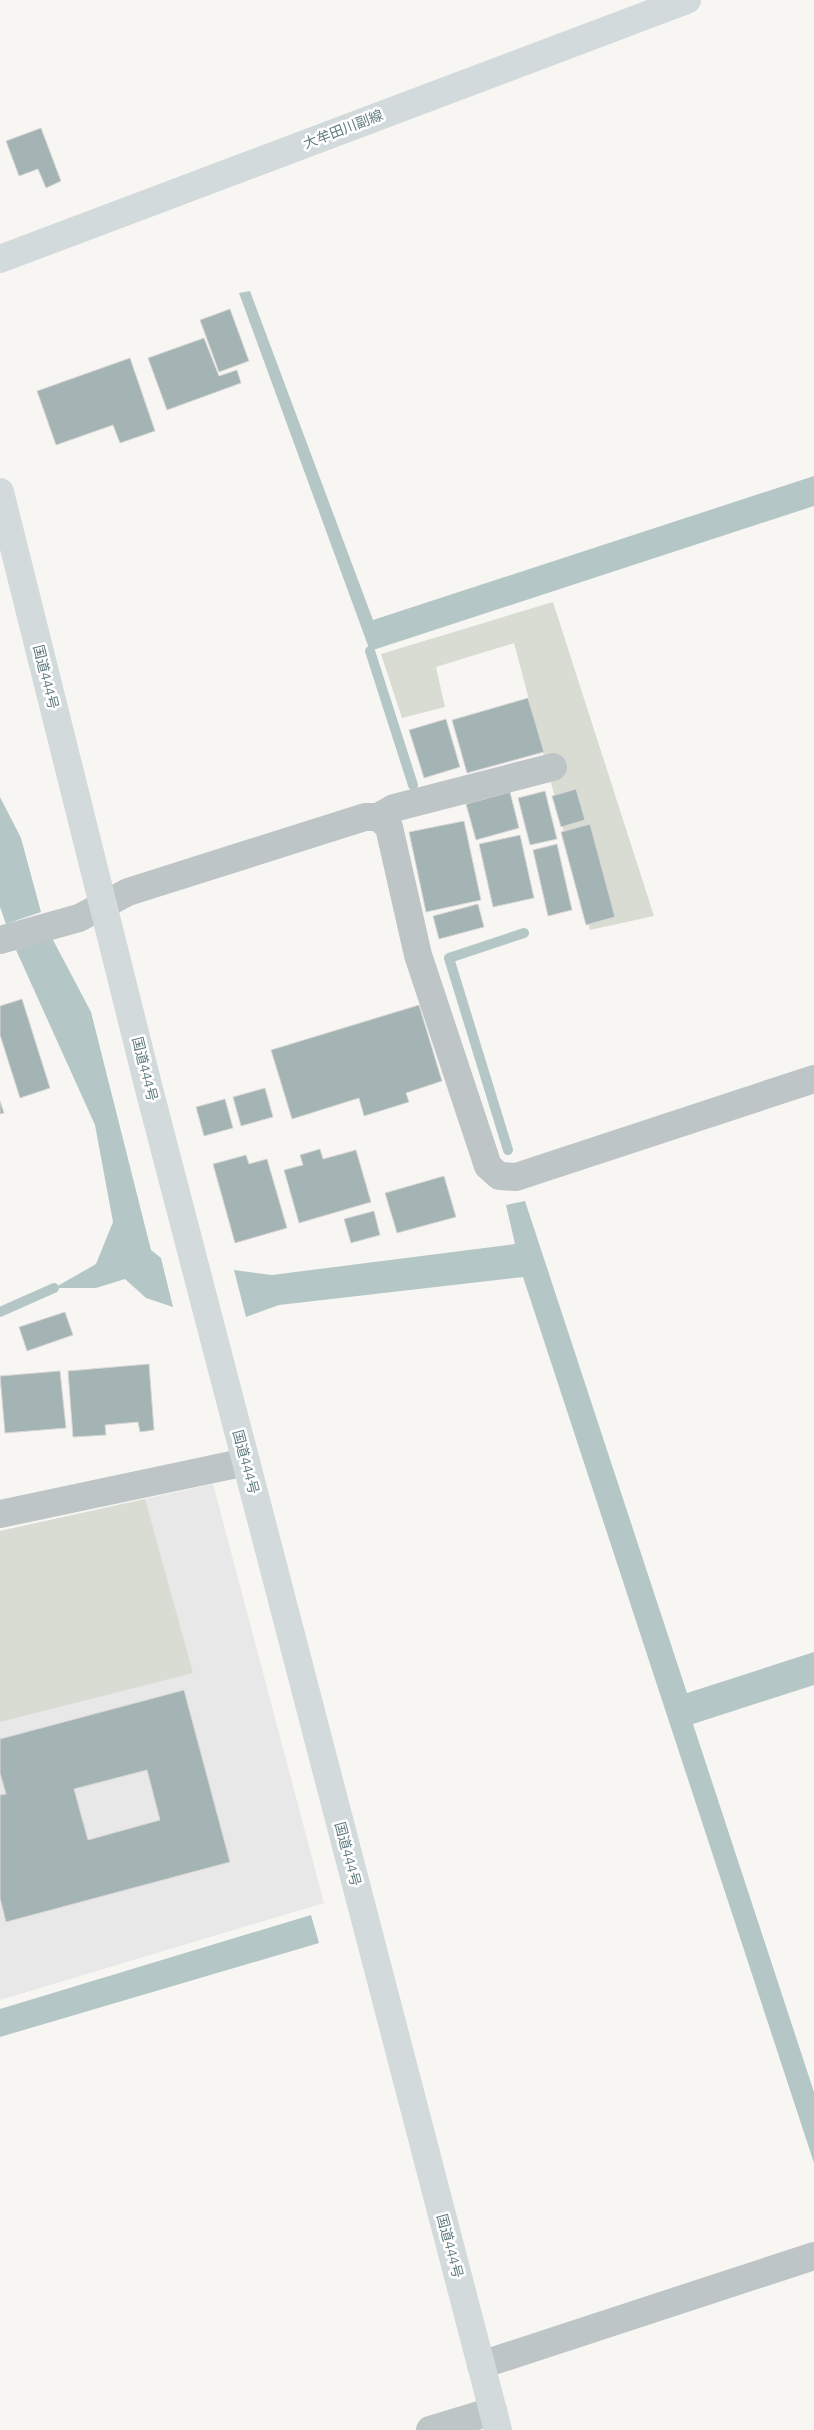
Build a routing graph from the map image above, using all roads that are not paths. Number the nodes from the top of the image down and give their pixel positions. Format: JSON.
{"nodes":[{"id":1,"x":687,"y":0,"type":"edge"},
{"id":2,"x":0,"y":259,"type":"edge"},
{"id":3,"x":0,"y":492,"type":"edge"},
{"id":4,"x":553,"y":767,"type":"dead end"},
{"id":5,"x":378,"y":817,"type":"junction"},
{"id":6,"x":104,"y":905,"type":"junction"},
{"id":7,"x":0,"y":940,"type":"edge"},
{"id":8,"x":814,"y":1079,"type":"edge"},
{"id":9,"x":246,"y":1462,"type":"junction"},
{"id":10,"x":0,"y":1514,"type":"edge"},
{"id":11,"x":814,"y":2256,"type":"edge"},
{"id":12,"x":481,"y":2365,"type":"junction"},
{"id":13,"x":496,"y":2421,"type":"edge"},
{"id":14,"x":430,"y":2430,"type":"edge"}],
"edges":[{"from":1,"to":2,"type":"main road","name":"大牟田川副線"},
{"from":3,"to":6,"type":"main road","name":"国道444号"},
{"from":4,"to":5,"type":"street"},
{"from":5,"to":6,"type":"street"},
{"from":5,"to":8,"type":"street"},
{"from":6,"to":7,"type":"street"},
{"from":6,"to":9,"type":"main road","name":"国道444号"},
{"from":9,"to":10,"type":"street"},
{"from":9,"to":12,"type":"main road","name":"国道444号"},
{"from":11,"to":12,"type":"street"},
{"from":12,"to":13,"type":"main road","name":"国道444号"},
{"from":13,"to":14,"type":"street"}]}
